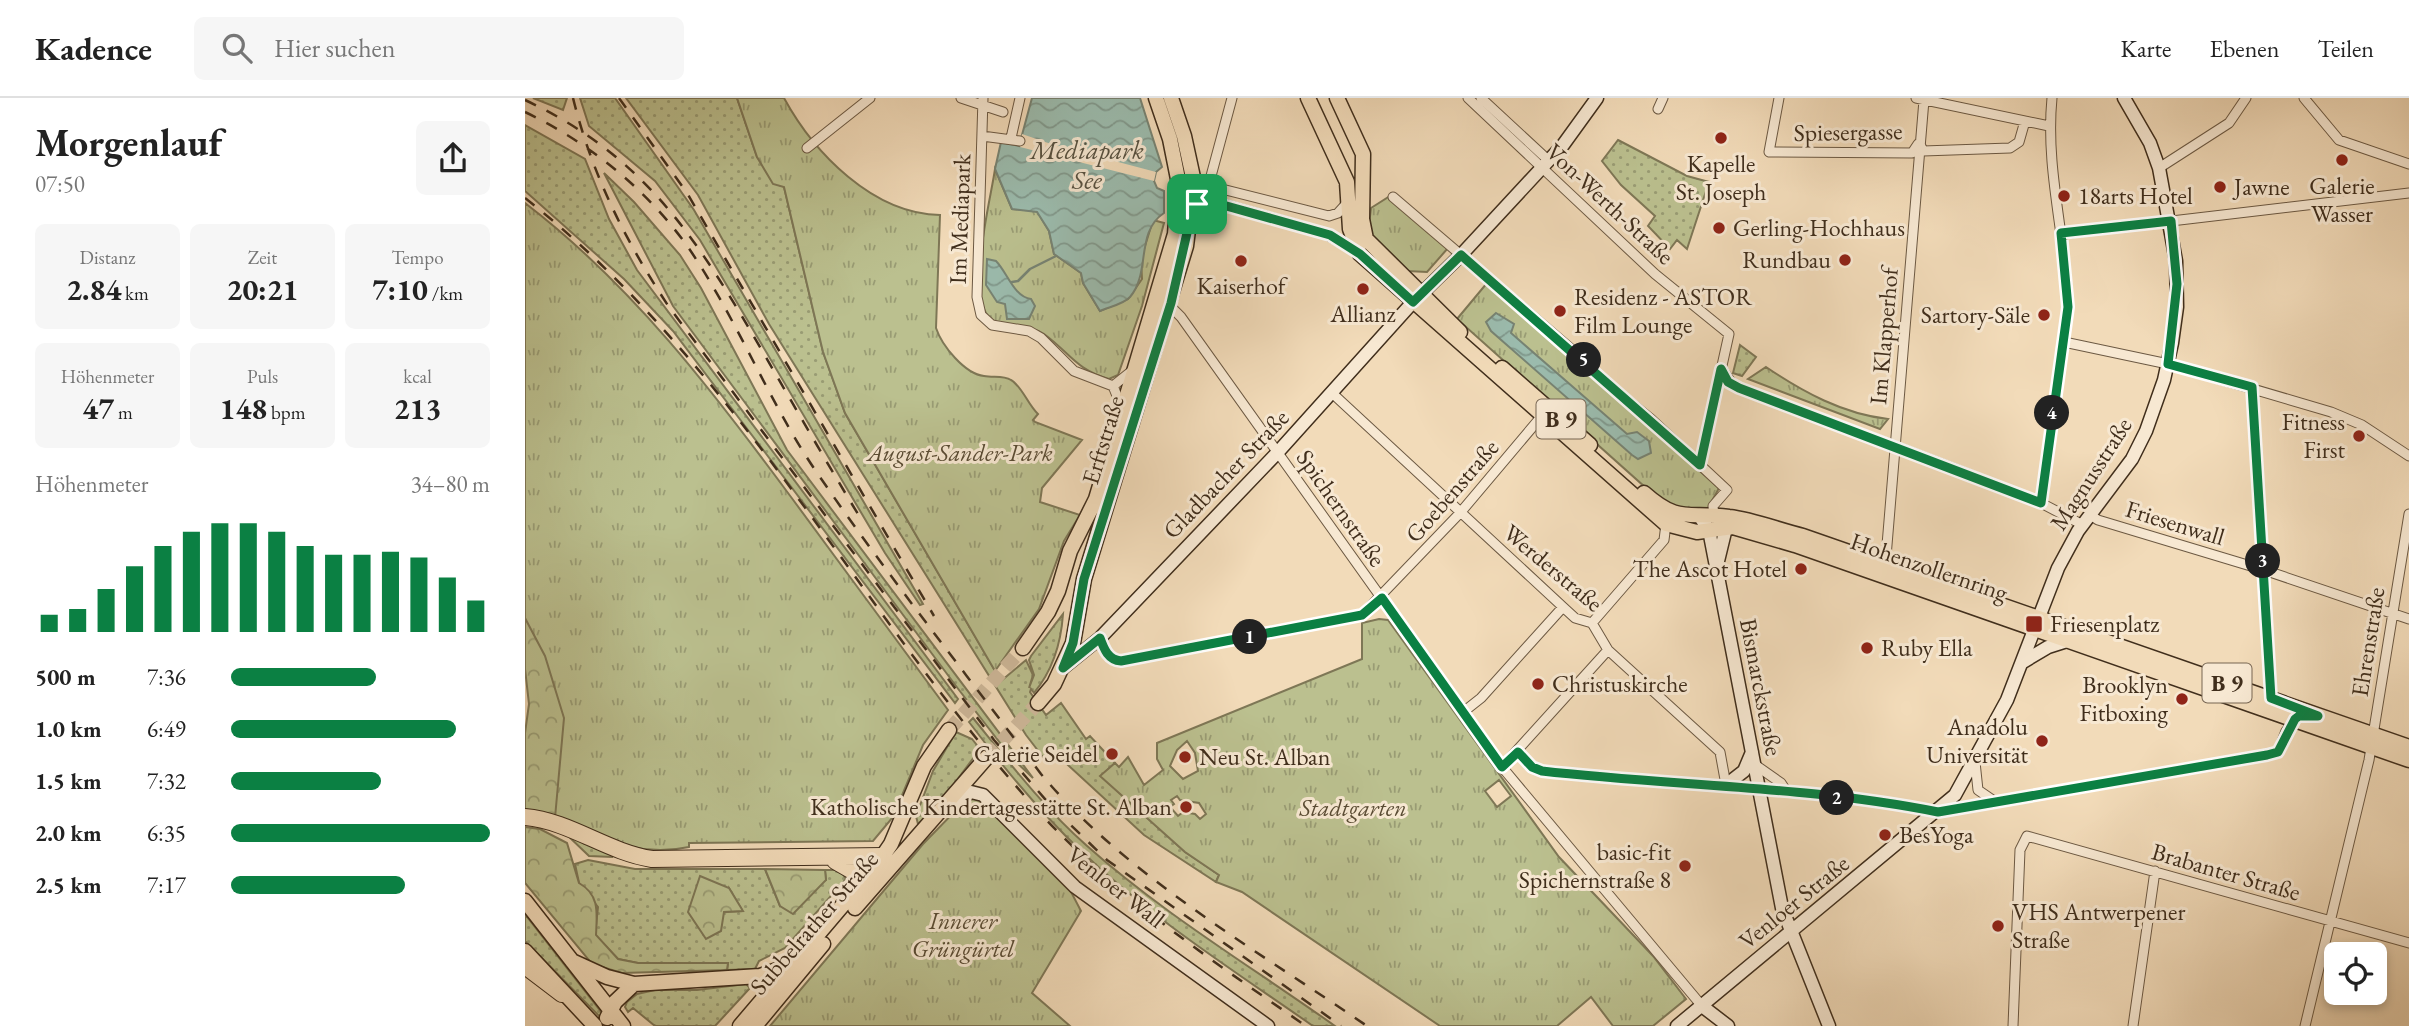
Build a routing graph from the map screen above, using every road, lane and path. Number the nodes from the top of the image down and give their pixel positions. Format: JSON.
{"nodes":[{"id":1,"x":870,"y":98,"type":"edge"},
{"id":2,"x":961,"y":98,"type":"edge"},
{"id":3,"x":1020,"y":98,"type":"edge"},
{"id":4,"x":1156,"y":98,"type":"edge"},
{"id":5,"x":1171,"y":98,"type":"edge"},
{"id":6,"x":1232,"y":98,"type":"edge"},
{"id":7,"x":1308,"y":98,"type":"edge"},
{"id":8,"x":1337,"y":98,"type":"edge"},
{"id":9,"x":1468,"y":98,"type":"edge"},
{"id":10,"x":1481,"y":98,"type":"edge"},
{"id":11,"x":1597,"y":98,"type":"edge"},
{"id":12,"x":1663,"y":98,"type":"edge"},
{"id":13,"x":1779,"y":98,"type":"edge"},
{"id":14,"x":2052,"y":98,"type":"edge"},
{"id":15,"x":2125,"y":98,"type":"edge"},
{"id":16,"x":2246,"y":98,"type":"edge"},
{"id":17,"x":2304,"y":98,"type":"edge"},
{"id":18,"x":1920,"y":99,"type":"edge"},
{"id":19,"x":983,"y":101,"type":"edge"},
{"id":20,"x":1658,"y":108,"type":"dead end"},
{"id":21,"x":1010,"y":113,"type":"junction"},
{"id":22,"x":2025,"y":121,"type":"junction"},
{"id":23,"x":2049,"y":126,"type":"junction"},
{"id":24,"x":982,"y":136,"type":"junction"},
{"id":25,"x":1919,"y":142,"type":"junction"},
{"id":26,"x":807,"y":148,"type":"dead end"},
{"id":27,"x":1545,"y":163,"type":"junction"},
{"id":28,"x":2409,"y":164,"type":"edge"},
{"id":29,"x":2159,"y":169,"type":"junction"},
{"id":30,"x":1186,"y":183,"type":"junction"},
{"id":31,"x":1215,"y":187,"type":"junction"},
{"id":32,"x":2409,"y":193,"type":"edge"},
{"id":33,"x":1393,"y":197,"type":"dead end"},
{"id":34,"x":1356,"y":201,"type":"junction"},
{"id":35,"x":1192,"y":211,"type":"junction"},
{"id":36,"x":2171,"y":221,"type":"junction"},
{"id":37,"x":2061,"y":233,"type":"junction"},
{"id":38,"x":1360,"y":254,"type":"junction"},
{"id":39,"x":1461,"y":255,"type":"junction"},
{"id":40,"x":1417,"y":298,"type":"junction"},
{"id":41,"x":1164,"y":301,"type":"junction"},
{"id":42,"x":2064,"y":342,"type":"junction"},
{"id":43,"x":2168,"y":364,"type":"junction"},
{"id":44,"x":1135,"y":369,"type":"junction"},
{"id":45,"x":1721,"y":369,"type":"junction"},
{"id":46,"x":1114,"y":386,"type":"junction"},
{"id":47,"x":2252,"y":387,"type":"junction"},
{"id":48,"x":1332,"y":393,"type":"junction"},
{"id":49,"x":1123,"y":410,"type":"junction"},
{"id":50,"x":1545,"y":412,"type":"junction"},
{"id":51,"x":1895,"y":445,"type":"junction"},
{"id":52,"x":1278,"y":452,"type":"junction"},
{"id":53,"x":2409,"y":456,"type":"edge"},
{"id":54,"x":1700,"y":465,"type":"junction"},
{"id":55,"x":2041,"y":503,"type":"junction"},
{"id":56,"x":1460,"y":513,"type":"junction"},
{"id":57,"x":2409,"y":513,"type":"edge"},
{"id":58,"x":2086,"y":520,"type":"junction"},
{"id":59,"x":1666,"y":524,"type":"junction"},
{"id":60,"x":1705,"y":524,"type":"junction"},
{"id":61,"x":1725,"y":528,"type":"junction"},
{"id":62,"x":1885,"y":570,"type":"junction"},
{"id":63,"x":2264,"y":570,"type":"junction"},
{"id":64,"x":1718,"y":576,"type":"junction"},
{"id":65,"x":1382,"y":598,"type":"junction"},
{"id":66,"x":1563,"y":607,"type":"junction"},
{"id":67,"x":2391,"y":613,"type":"junction"},
{"id":68,"x":2409,"y":619,"type":"edge"},
{"id":69,"x":1592,"y":623,"type":"junction"},
{"id":70,"x":2037,"y":623,"type":"junction"},
{"id":71,"x":1100,"y":638,"type":"junction"},
{"id":72,"x":2070,"y":640,"type":"junction"},
{"id":73,"x":1023,"y":648,"type":"tunnel mouth"},
{"id":74,"x":1608,"y":650,"type":"junction"},
{"id":75,"x":2024,"y":662,"type":"junction"},
{"id":76,"x":1063,"y":668,"type":"junction"},
{"id":77,"x":2271,"y":698,"type":"junction"},
{"id":78,"x":1038,"y":704,"type":"tunnel mouth"},
{"id":79,"x":1462,"y":713,"type":"junction"},
{"id":80,"x":2318,"y":716,"type":"junction"},
{"id":81,"x":2295,"y":719,"type":"junction"},
{"id":82,"x":949,"y":730,"type":"tunnel mouth"},
{"id":83,"x":2372,"y":741,"type":"junction"},
{"id":84,"x":2409,"y":747,"type":"edge"},
{"id":85,"x":1518,"y":752,"type":"junction"},
{"id":86,"x":986,"y":757,"type":"tunnel mouth"},
{"id":87,"x":1753,"y":758,"type":"junction"},
{"id":88,"x":2409,"y":760,"type":"edge"},
{"id":89,"x":1975,"y":762,"type":"junction"},
{"id":90,"x":1502,"y":767,"type":"junction"},
{"id":91,"x":1726,"y":785,"type":"junction"},
{"id":92,"x":1759,"y":790,"type":"junction"},
{"id":93,"x":1787,"y":792,"type":"junction"},
{"id":94,"x":909,"y":799,"type":"junction"},
{"id":95,"x":1994,"y":801,"type":"junction"},
{"id":96,"x":944,"y":808,"type":"junction"},
{"id":97,"x":1938,"y":812,"type":"junction"},
{"id":98,"x":525,"y":817,"type":"edge"},
{"id":99,"x":922,"y":834,"type":"junction"},
{"id":100,"x":908,"y":850,"type":"junction"},
{"id":101,"x":883,"y":856,"type":"junction"},
{"id":102,"x":829,"y":859,"type":"junction"},
{"id":103,"x":2155,"y":871,"type":"junction"},
{"id":104,"x":855,"y":895,"type":"junction"},
{"id":105,"x":525,"y":901,"type":"edge"},
{"id":106,"x":2332,"y":920,"type":"junction"},
{"id":107,"x":1790,"y":930,"type":"junction"},
{"id":108,"x":2409,"y":943,"type":"edge"},
{"id":109,"x":525,"y":951,"type":"edge"},
{"id":110,"x":572,"y":961,"type":"junction"},
{"id":111,"x":791,"y":965,"type":"junction"},
{"id":112,"x":525,"y":966,"type":"edge"},
{"id":113,"x":633,"y":984,"type":"junction"},
{"id":114,"x":562,"y":994,"type":"junction"},
{"id":115,"x":1702,"y":1006,"type":"junction"},
{"id":116,"x":610,"y":1010,"type":"junction"},
{"id":117,"x":596,"y":1026,"type":"edge"},
{"id":118,"x":603,"y":1026,"type":"edge"},
{"id":119,"x":624,"y":1026,"type":"edge"},
{"id":120,"x":740,"y":1026,"type":"edge"},
{"id":121,"x":754,"y":1026,"type":"edge"},
{"id":122,"x":1268,"y":1026,"type":"edge"},
{"id":123,"x":1677,"y":1026,"type":"edge"},
{"id":124,"x":1728,"y":1026,"type":"edge"},
{"id":125,"x":1829,"y":1026,"type":"edge"},
{"id":126,"x":2013,"y":1026,"type":"edge"},
{"id":127,"x":2133,"y":1026,"type":"edge"},
{"id":128,"x":2305,"y":1026,"type":"edge"}],
"edges":[{"from":1,"to":26,"type":"street"},
{"from":2,"to":19,"type":"street"},
{"from":3,"to":21,"type":"street","name":"Im Mediapark"},
{"from":4,"to":30,"type":"main road"},
{"from":5,"to":30,"type":"main road"},
{"from":6,"to":31,"type":"street"},
{"from":7,"to":34,"type":"main road","number":"B 9"},
{"from":8,"to":34,"type":"main road","number":"B 9"},
{"from":9,"to":27,"type":"street","name":"Von-Werth-Straße"},
{"from":10,"to":27,"type":"street","name":"Von-Werth-Straße"},
{"from":11,"to":27,"type":"street","name":"Gladbacher Straße"},
{"from":12,"to":20,"type":"street"},
{"from":13,"to":25,"type":"street","name":"Spiesergasse"},
{"from":14,"to":23,"type":"street"},
{"from":15,"to":29,"type":"street","name":"Magnusstraße"},
{"from":16,"to":29,"type":"street"},
{"from":17,"to":28,"type":"street"},
{"from":18,"to":22,"type":"street"},
{"from":18,"to":25,"type":"street","name":"Im Klapperhof"},
{"from":19,"to":21,"type":"street"},
{"from":19,"to":24,"type":"street","name":"Im Mediapark"},
{"from":21,"to":24,"type":"street","name":"Im Mediapark"},
{"from":22,"to":23,"type":"street"},
{"from":22,"to":25,"type":"street","name":"Spiesergasse"},
{"from":23,"to":37,"type":"street"},
{"from":24,"to":46,"type":"street","name":"Im Mediapark"},
{"from":25,"to":51,"type":"street","name":"Im Klapperhof"},
{"from":27,"to":39,"type":"street","name":"Gladbacher Straße"},
{"from":27,"to":45,"type":"street","name":"Von-Werth-Straße"},
{"from":29,"to":36,"type":"street","name":"Magnusstraße"},
{"from":30,"to":31,"type":"street"},
{"from":30,"to":35,"type":"main road","name":"Erftstraße"},
{"from":30,"to":41,"type":"main road","name":"Erftstraße"},
{"from":31,"to":34,"type":"street"},
{"from":32,"to":36,"type":"street"},
{"from":33,"to":39,"type":"street"},
{"from":34,"to":38,"type":"main road","number":"B 9"},
{"from":34,"to":40,"type":"main road","number":"B 9"},
{"from":35,"to":38,"type":"street"},
{"from":35,"to":41,"type":"main road","name":"Erftstraße"},
{"from":36,"to":37,"type":"street"},
{"from":36,"to":43,"type":"street","name":"Magnusstraße"},
{"from":37,"to":42,"type":"street"},
{"from":38,"to":40,"type":"main road","number":"B 9"},
{"from":39,"to":40,"type":"street","name":"Gladbacher Straße"},
{"from":39,"to":54,"type":"street"},
{"from":40,"to":48,"type":"street","name":"Gladbacher Straße"},
{"from":40,"to":50,"type":"main road","number":"B 9"},
{"from":41,"to":44,"type":"main road","name":"Erftstraße"},
{"from":41,"to":52,"type":"street","name":"Spichernstraße"},
{"from":41,"to":76,"type":"main road","name":"Erftstraße"},
{"from":42,"to":43,"type":"street"},
{"from":42,"to":55,"type":"street"},
{"from":43,"to":47,"type":"street"},
{"from":43,"to":58,"type":"street","name":"Magnusstraße"},
{"from":44,"to":46,"type":"street"},
{"from":44,"to":49,"type":"main road","name":"Erftstraße"},
{"from":45,"to":51,"type":"street","name":"Friesenwall"},
{"from":45,"to":54,"type":"street"},
{"from":46,"to":49,"type":"street"},
{"from":47,"to":53,"type":"street"},
{"from":47,"to":63,"type":"street"},
{"from":48,"to":52,"type":"street","name":"Gladbacher Straße"},
{"from":48,"to":56,"type":"street","name":"Werderstraße"},
{"from":49,"to":73,"type":"main road","name":"Erftstraße"},
{"from":50,"to":56,"type":"street","name":"Goebenstraße"},
{"from":50,"to":59,"type":"main road","number":"B 9"},
{"from":50,"to":60,"type":"main road","number":"B 9"},
{"from":51,"to":55,"type":"street","name":"Friesenwall"},
{"from":51,"to":62,"type":"street","name":"Im Klapperhof"},
{"from":52,"to":65,"type":"street","name":"Spichernstraße"},
{"from":52,"to":71,"type":"street","name":"Gladbacher Straße"},
{"from":54,"to":60,"type":"street"},
{"from":55,"to":58,"type":"street","name":"Friesenwall"},
{"from":56,"to":65,"type":"street","name":"Goebenstraße"},
{"from":56,"to":66,"type":"street","name":"Werderstraße"},
{"from":57,"to":67,"type":"street","name":"Ehrenstraße"},
{"from":58,"to":63,"type":"street","name":"Friesenwall"},
{"from":58,"to":70,"type":"street","name":"Magnusstraße"},
{"from":59,"to":60,"type":"main road","number":"B 9"},
{"from":59,"to":69,"type":"street"},
{"from":60,"to":61,"type":"main road","name":"Hohenzollernring","number":"B 9"},
{"from":60,"to":62,"type":"main road","name":"Hohenzollernring","number":"B 9"},
{"from":60,"to":64,"type":"street"},
{"from":61,"to":62,"type":"main road","name":"Hohenzollernring","number":"B 9"},
{"from":61,"to":64,"type":"street"},
{"from":62,"to":70,"type":"main road","name":"Hohenzollernring","number":"B 9"},
{"from":63,"to":67,"type":"street","name":"Friesenwall"},
{"from":63,"to":77,"type":"street"},
{"from":64,"to":87,"type":"street","name":"Bismarckstraße"},
{"from":65,"to":71,"type":"street","name":"Goebenstraße"},
{"from":65,"to":79,"type":"street","name":"Spichernstraße"},
{"from":66,"to":69,"type":"street","name":"Werderstraße"},
{"from":66,"to":79,"type":"street"},
{"from":67,"to":68,"type":"street","name":"Friesenwall"},
{"from":67,"to":83,"type":"street","name":"Ehrenstraße"},
{"from":69,"to":74,"type":"street","name":"Werderstraße"},
{"from":70,"to":72,"type":"main road","name":"Hohenzollernring","number":"B 9"},
{"from":70,"to":75,"type":"street"},
{"from":70,"to":77,"type":"main road","name":"Hohenzollernring","number":"B 9"},
{"from":71,"to":76,"type":"street","name":"Gladbacher Straße"},
{"from":72,"to":75,"type":"street"},
{"from":72,"to":81,"type":"main road","name":"Hohenzollernring","number":"B 9"},
{"from":74,"to":85,"type":"street"},
{"from":74,"to":91,"type":"street","name":"Werderstraße"},
{"from":75,"to":89,"type":"street"},
{"from":76,"to":78,"type":"main road","name":"Erftstraße"},
{"from":77,"to":80,"type":"main road","name":"Hohenzollernring","number":"B 9"},
{"from":79,"to":90,"type":"street","name":"Spichernstraße"},
{"from":80,"to":81,"type":"street"},
{"from":80,"to":83,"type":"main road","name":"Hohenzollernring","number":"B 9"},
{"from":81,"to":83,"type":"main road","name":"Hohenzollernring","number":"B 9"},
{"from":81,"to":95,"type":"street"},
{"from":82,"to":94,"type":"main road"},
{"from":83,"to":84,"type":"main road","name":"Hohenzollernring","number":"B 9"},
{"from":83,"to":88,"type":"main road","name":"Hohenzollernring","number":"B 9"},
{"from":83,"to":106,"type":"street","name":"Ehrenstraße"},
{"from":85,"to":90,"type":"street"},
{"from":85,"to":91,"type":"street"},
{"from":86,"to":96,"type":"main road"},
{"from":87,"to":91,"type":"street"},
{"from":87,"to":92,"type":"street","name":"Bismarckstraße"},
{"from":87,"to":93,"type":"street"},
{"from":89,"to":95,"type":"street"},
{"from":89,"to":97,"type":"street"},
{"from":90,"to":115,"type":"street","name":"Spichernstraße"},
{"from":91,"to":92,"type":"street"},
{"from":92,"to":93,"type":"street"},
{"from":92,"to":107,"type":"street","name":"Bismarckstraße"},
{"from":93,"to":97,"type":"street"},
{"from":94,"to":99,"type":"main road"},
{"from":94,"to":101,"type":"main road"},
{"from":95,"to":97,"type":"street"},
{"from":96,"to":99,"type":"main road"},
{"from":96,"to":122,"type":"street","name":"Venloer Wall"},
{"from":97,"to":107,"type":"street","name":"Venloer Straße"},
{"from":98,"to":102,"type":"highway"},
{"from":99,"to":100,"type":"main road"},
{"from":100,"to":101,"type":"main road"},
{"from":100,"to":121,"type":"main road","name":"Subbelrather Straße"},
{"from":101,"to":102,"type":"highway"},
{"from":101,"to":104,"type":"main road","name":"Subbelrather Straße"},
{"from":102,"to":104,"type":"highway"},
{"from":103,"to":106,"type":"street","name":"Brabanter Straße"},
{"from":103,"to":126,"type":"street","name":"Brabanter Straße"},
{"from":103,"to":127,"type":"street"},
{"from":104,"to":111,"type":"main road","name":"Subbelrather Straße"},
{"from":105,"to":110,"type":"main road"},
{"from":106,"to":108,"type":"street","name":"Brabanter Straße"},
{"from":106,"to":128,"type":"street","name":"Ehrenstraße"},
{"from":107,"to":115,"type":"street","name":"Venloer Straße"},
{"from":107,"to":125,"type":"street","name":"Bismarckstraße"},
{"from":109,"to":114,"type":"main road"},
{"from":110,"to":113,"type":"main road"},
{"from":110,"to":116,"type":"main road"},
{"from":111,"to":113,"type":"main road"},
{"from":111,"to":120,"type":"main road","name":"Subbelrather Straße"},
{"from":112,"to":114,"type":"highway"},
{"from":113,"to":116,"type":"main road"},
{"from":114,"to":117,"type":"main road"},
{"from":115,"to":123,"type":"street","name":"Venloer Straße"},
{"from":115,"to":124,"type":"street"},
{"from":116,"to":118,"type":"main road"},
{"from":116,"to":119,"type":"main road"}]}
